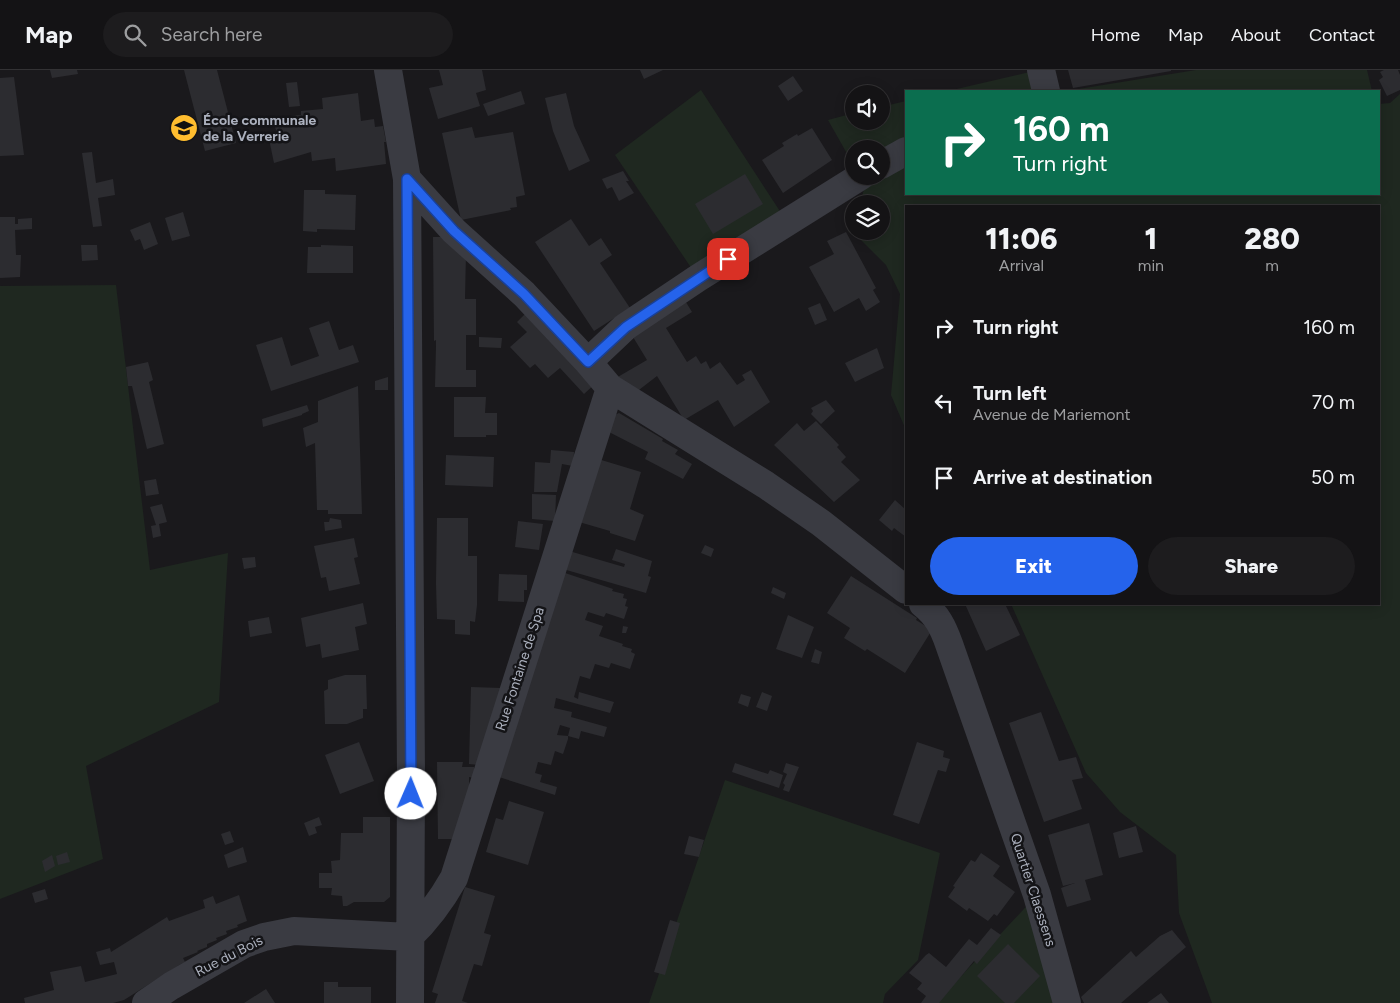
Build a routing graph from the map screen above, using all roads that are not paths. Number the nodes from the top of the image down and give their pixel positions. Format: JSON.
{"nodes":[{"id":1,"x":388,"y":70,"type":"edge"},
{"id":2,"x":1041,"y":70,"type":"edge"},
{"id":3,"x":1046,"y":90,"type":"edge"},
{"id":4,"x":905,"y":152,"type":"edge"},
{"id":5,"x":890,"y":160,"type":"edge"},
{"id":6,"x":407,"y":179,"type":"junction"},
{"id":7,"x":848,"y":185,"type":"edge"},
{"id":8,"x":588,"y":362,"type":"junction"},
{"id":9,"x":610,"y":388,"type":"junction"},
{"id":10,"x":905,"y":589,"type":"edge"},
{"id":11,"x":924,"y":605,"type":"edge"},
{"id":12,"x":409,"y":937,"type":"junction"},
{"id":13,"x":146,"y":1003,"type":"edge"},
{"id":14,"x":410,"y":1003,"type":"edge"},
{"id":15,"x":1068,"y":1003,"type":"edge"}],
"edges":[{"from":1,"to":6,"type":"street"},
{"from":2,"to":3,"type":"street"},
{"from":4,"to":5,"type":"street"},
{"from":6,"to":8,"type":"street"},
{"from":6,"to":12,"type":"street"},
{"from":7,"to":8,"type":"street"},
{"from":8,"to":9,"type":"street"},
{"from":9,"to":10,"type":"street"},
{"from":9,"to":12,"type":"street","name":"Rue Fontaine de Spa"},
{"from":11,"to":15,"type":"street","name":"Quartier Claessens"},
{"from":12,"to":13,"type":"street","name":"Rue du Bois"},
{"from":12,"to":14,"type":"street"}]}
